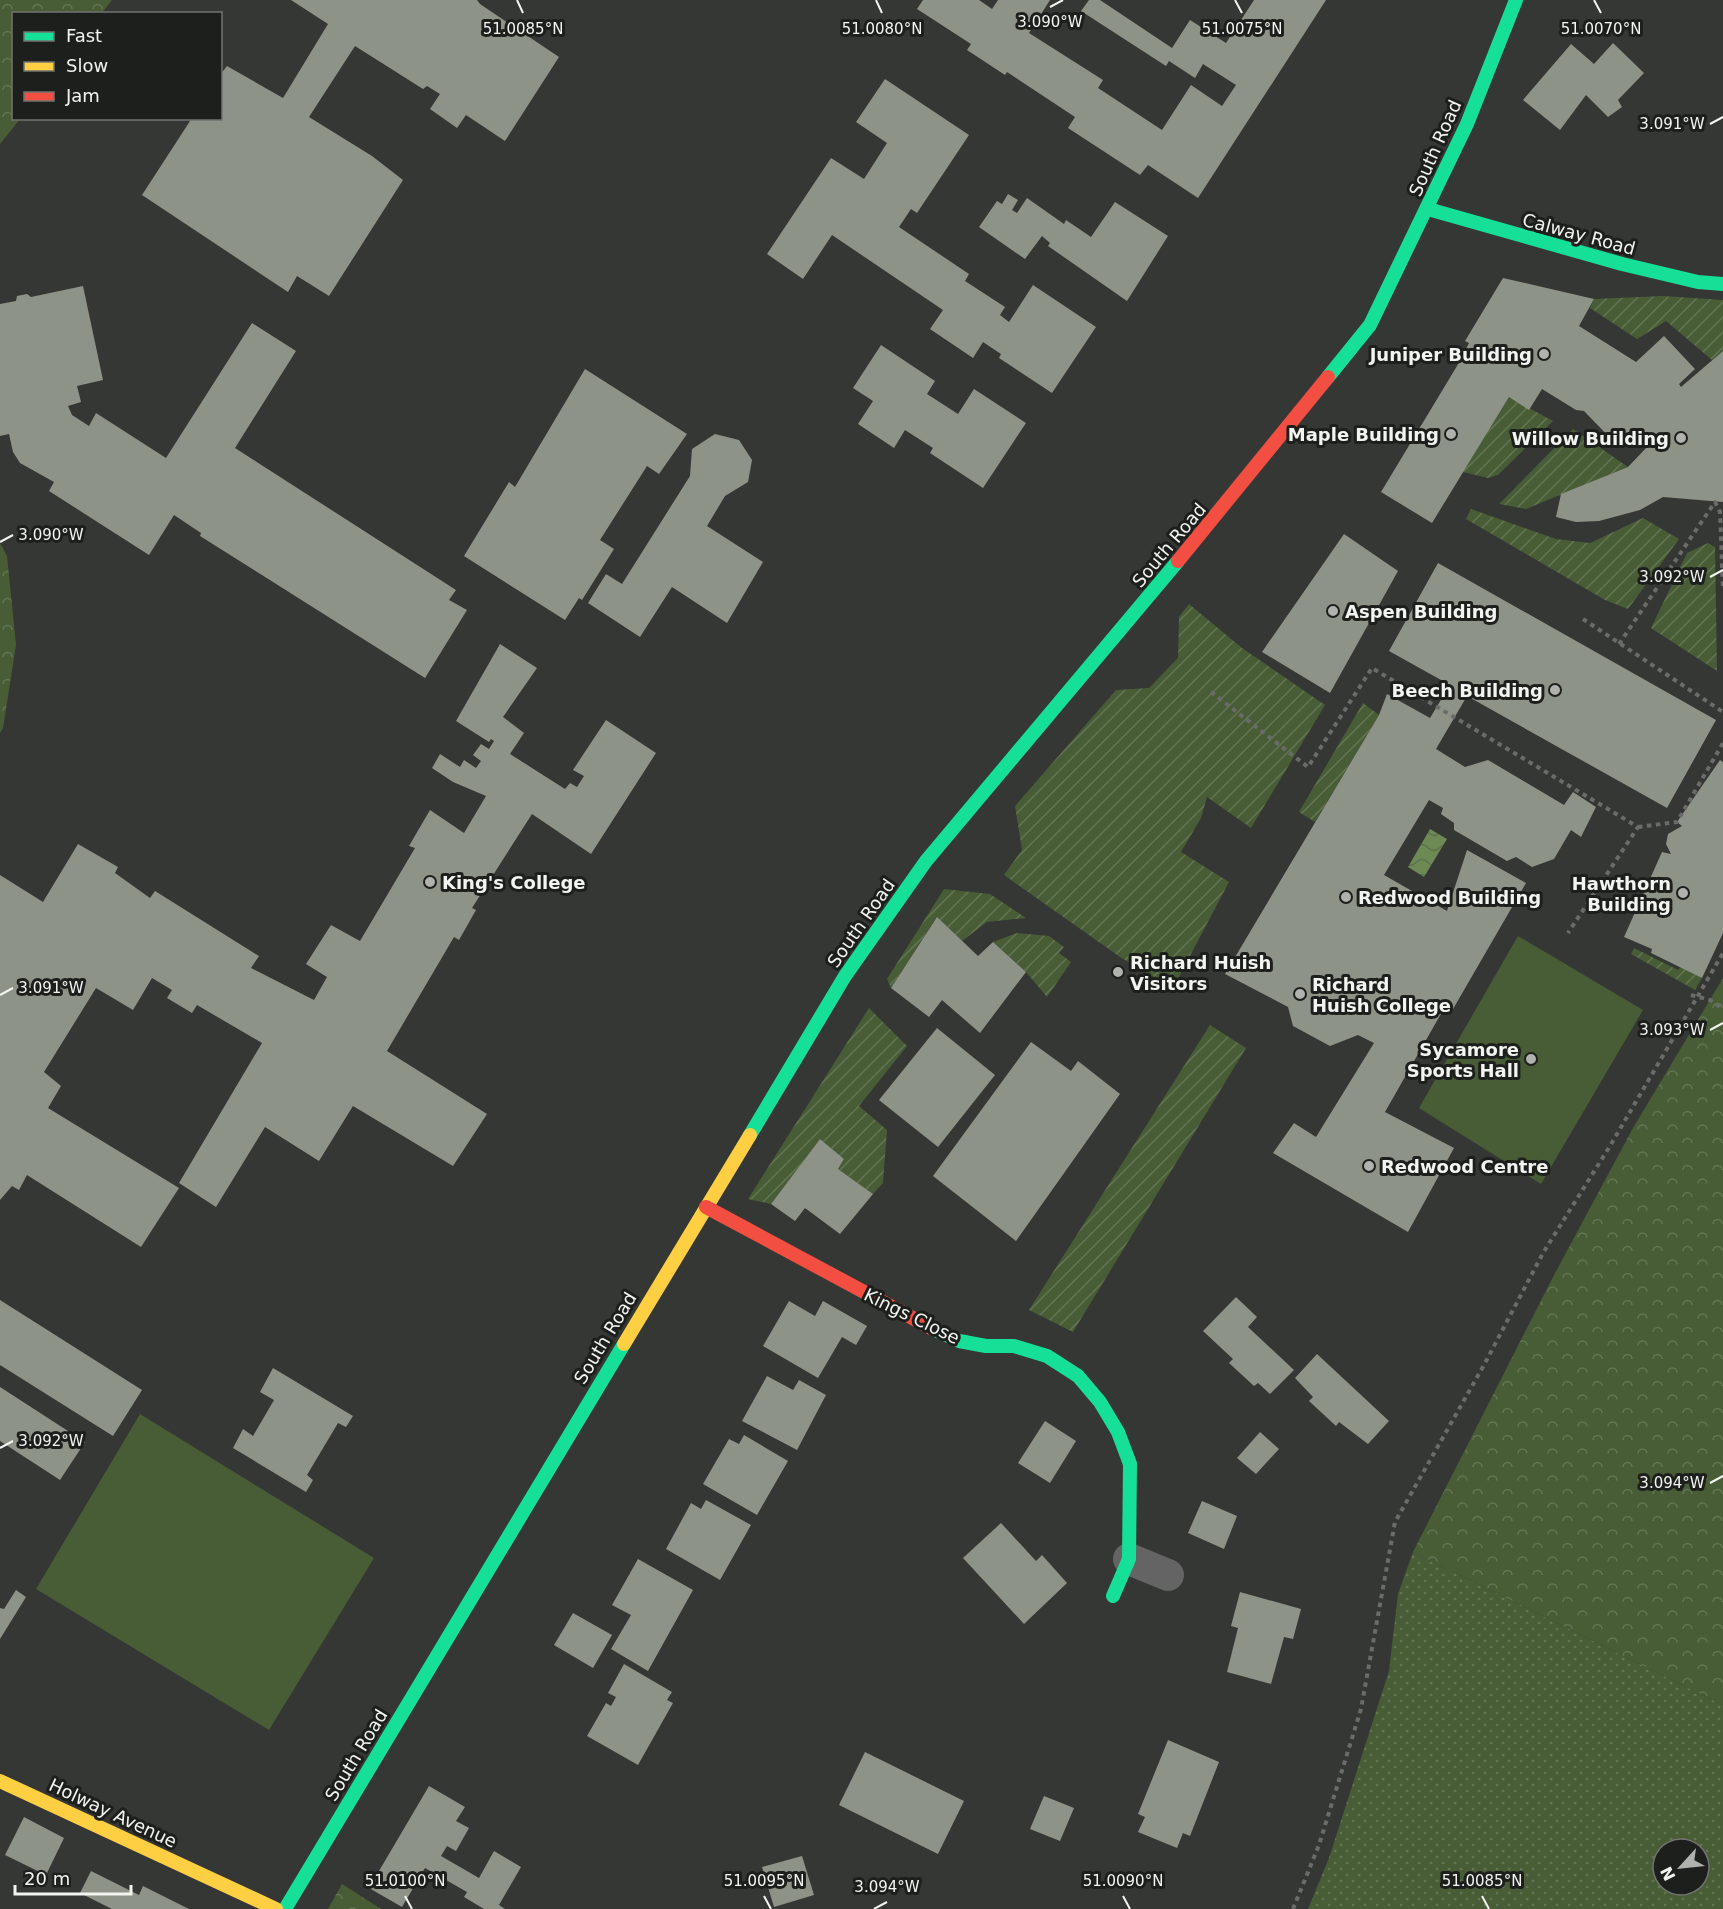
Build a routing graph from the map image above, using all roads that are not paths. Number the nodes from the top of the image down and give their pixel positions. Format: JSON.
{"nodes":[{"id":1,"x":1516,"y":0,"type":"edge"},
{"id":2,"x":1428,"y":209,"type":"junction"},
{"id":3,"x":1723,"y":284,"type":"edge"},
{"id":4,"x":706,"y":1207,"type":"junction"},
{"id":5,"x":1129,"y":1559,"type":"junction"},
{"id":6,"x":1168,"y":1575,"type":"dead end"},
{"id":7,"x":1113,"y":1596,"type":"dead end"},
{"id":8,"x":0,"y":1781,"type":"edge"},
{"id":9,"x":276,"y":1909,"type":"edge"},
{"id":10,"x":285,"y":1909,"type":"edge"}],
"edges":[{"from":1,"to":2,"type":"main road","name":"South Road"},
{"from":2,"to":3,"type":"main road","name":"Calway Road"},
{"from":2,"to":4,"type":"main road","name":"South Road"},
{"from":4,"to":5,"type":"main road","name":"Kings Close"},
{"from":4,"to":10,"type":"main road","name":"South Road"},
{"from":5,"to":6,"type":"street"},
{"from":5,"to":7,"type":"main road","name":"Kings Close"},
{"from":8,"to":9,"type":"main road","name":"Holway Avenue"}]}
